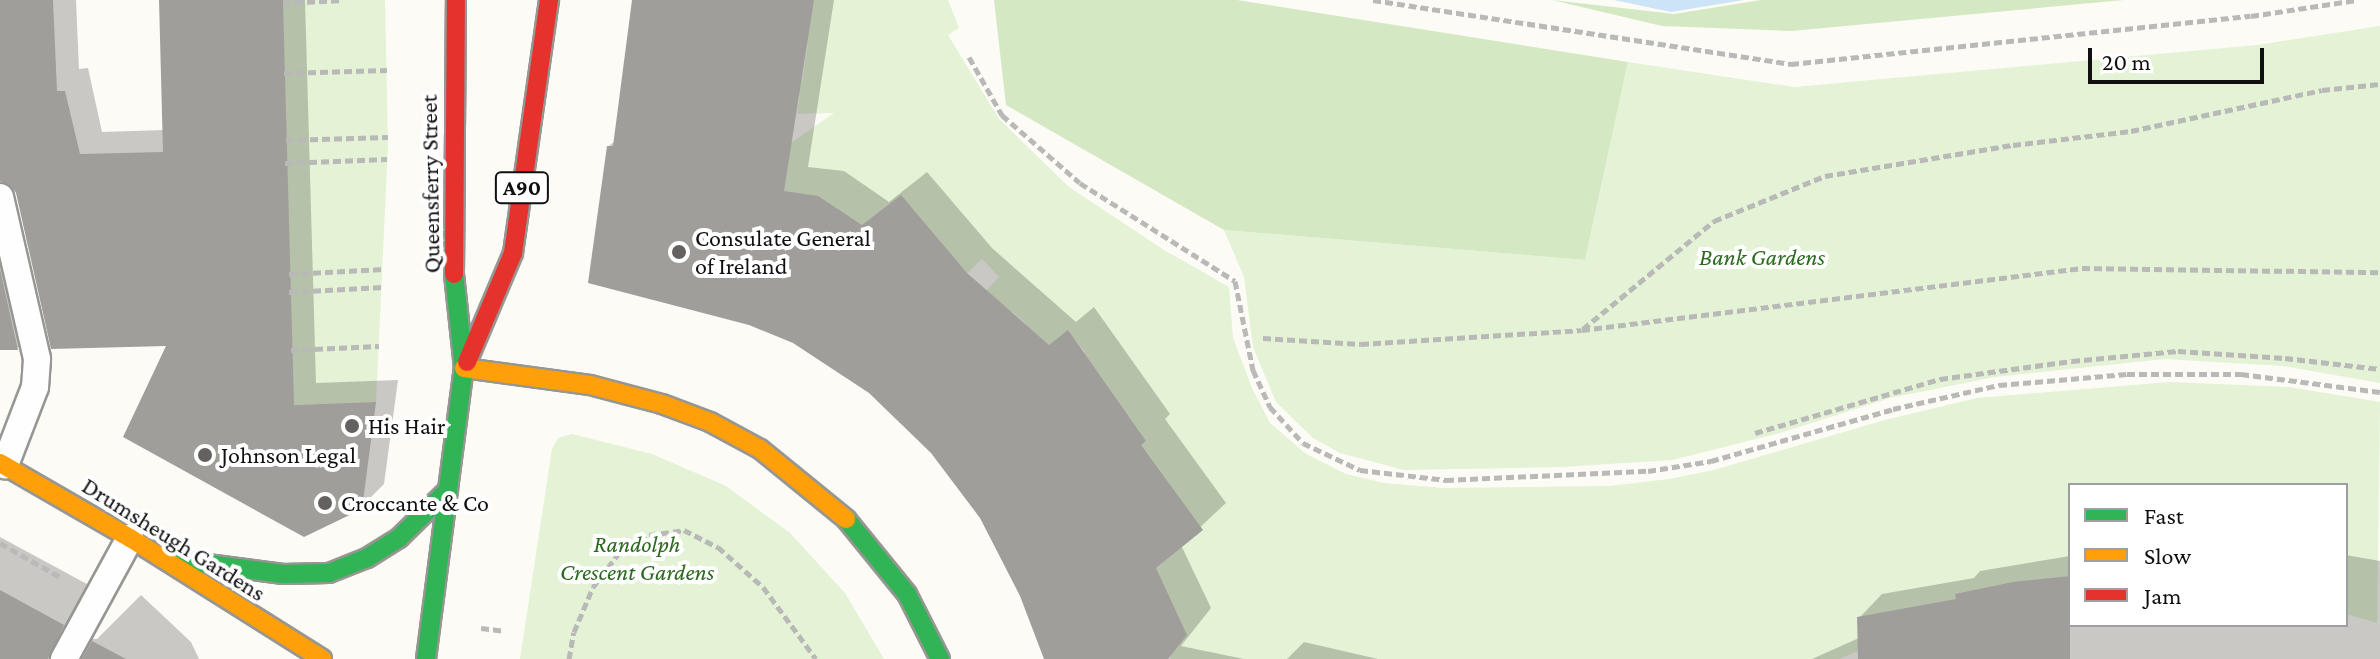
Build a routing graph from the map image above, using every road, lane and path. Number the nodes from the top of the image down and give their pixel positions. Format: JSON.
{"nodes":[{"id":1,"x":342,"y":0,"type":"edge"},
{"id":2,"x":456,"y":0,"type":"edge"},
{"id":3,"x":549,"y":0,"type":"edge"},
{"id":4,"x":1373,"y":0,"type":"edge"},
{"id":5,"x":2357,"y":0,"type":"edge"},
{"id":6,"x":283,"y":3,"type":"dead end"},
{"id":7,"x":969,"y":57,"type":"dead end"},
{"id":8,"x":387,"y":70,"type":"dead end"},
{"id":9,"x":284,"y":73,"type":"dead end"},
{"id":10,"x":2380,"y":84,"type":"edge"},
{"id":11,"x":388,"y":137,"type":"dead end"},
{"id":12,"x":286,"y":140,"type":"dead end"},
{"id":13,"x":387,"y":159,"type":"dead end"},
{"id":14,"x":285,"y":163,"type":"dead end"},
{"id":15,"x":0,"y":197,"type":"edge"},
{"id":16,"x":384,"y":269,"type":"dead end"},
{"id":17,"x":2380,"y":272,"type":"edge"},
{"id":18,"x":289,"y":274,"type":"dead end"},
{"id":19,"x":383,"y":287,"type":"dead end"},
{"id":20,"x":289,"y":292,"type":"dead end"},
{"id":21,"x":1582,"y":330,"type":"junction"},
{"id":22,"x":1263,"y":338,"type":"dead end"},
{"id":23,"x":379,"y":346,"type":"dead end"},
{"id":24,"x":291,"y":350,"type":"dead end"},
{"id":25,"x":464,"y":368,"type":"junction"},
{"id":26,"x":2380,"y":369,"type":"edge"},
{"id":27,"x":2380,"y":392,"type":"edge"},
{"id":28,"x":1755,"y":433,"type":"dead end"},
{"id":29,"x":2,"y":464,"type":"edge"},
{"id":30,"x":448,"y":490,"type":"junction"},
{"id":31,"x":130,"y":538,"type":"junction"},
{"id":32,"x":0,"y":543,"type":"edge"},
{"id":33,"x":162,"y":558,"type":"junction"},
{"id":34,"x":65,"y":579,"type":"dead end"},
{"id":35,"x":64,"y":659,"type":"edge"},
{"id":36,"x":322,"y":659,"type":"edge"},
{"id":37,"x":426,"y":659,"type":"edge"},
{"id":38,"x":569,"y":659,"type":"edge"},
{"id":39,"x":816,"y":659,"type":"edge"},
{"id":40,"x":940,"y":659,"type":"edge"}],
"edges":[{"from":1,"to":6,"type":"path"},
{"from":2,"to":25,"type":"street","name":"Queensferry Street","number":"A90"},
{"from":3,"to":25,"type":"street","name":"Queensferry Street","number":"A90"},
{"from":4,"to":5,"type":"path"},
{"from":7,"to":27,"type":"path"},
{"from":8,"to":9,"type":"path"},
{"from":10,"to":21,"type":"path"},
{"from":11,"to":12,"type":"path"},
{"from":13,"to":14,"type":"path"},
{"from":15,"to":29,"type":"lane"},
{"from":16,"to":18,"type":"path"},
{"from":17,"to":21,"type":"path"},
{"from":19,"to":20,"type":"path"},
{"from":21,"to":22,"type":"path"},
{"from":23,"to":24,"type":"path"},
{"from":25,"to":30,"type":"street","name":"Queensferry Street","number":"A90"},
{"from":25,"to":40,"type":"street"},
{"from":26,"to":28,"type":"path"},
{"from":29,"to":31,"type":"street","name":"Drumsheugh Gardens"},
{"from":30,"to":33,"type":"street"},
{"from":30,"to":37,"type":"street","name":"Queensferry Street","number":"A90"},
{"from":31,"to":33,"type":"street","name":"Drumsheugh Gardens"},
{"from":31,"to":35,"type":"lane"},
{"from":32,"to":34,"type":"path"},
{"from":33,"to":36,"type":"street","name":"Drumsheugh Gardens"},
{"from":38,"to":39,"type":"path"}]}
